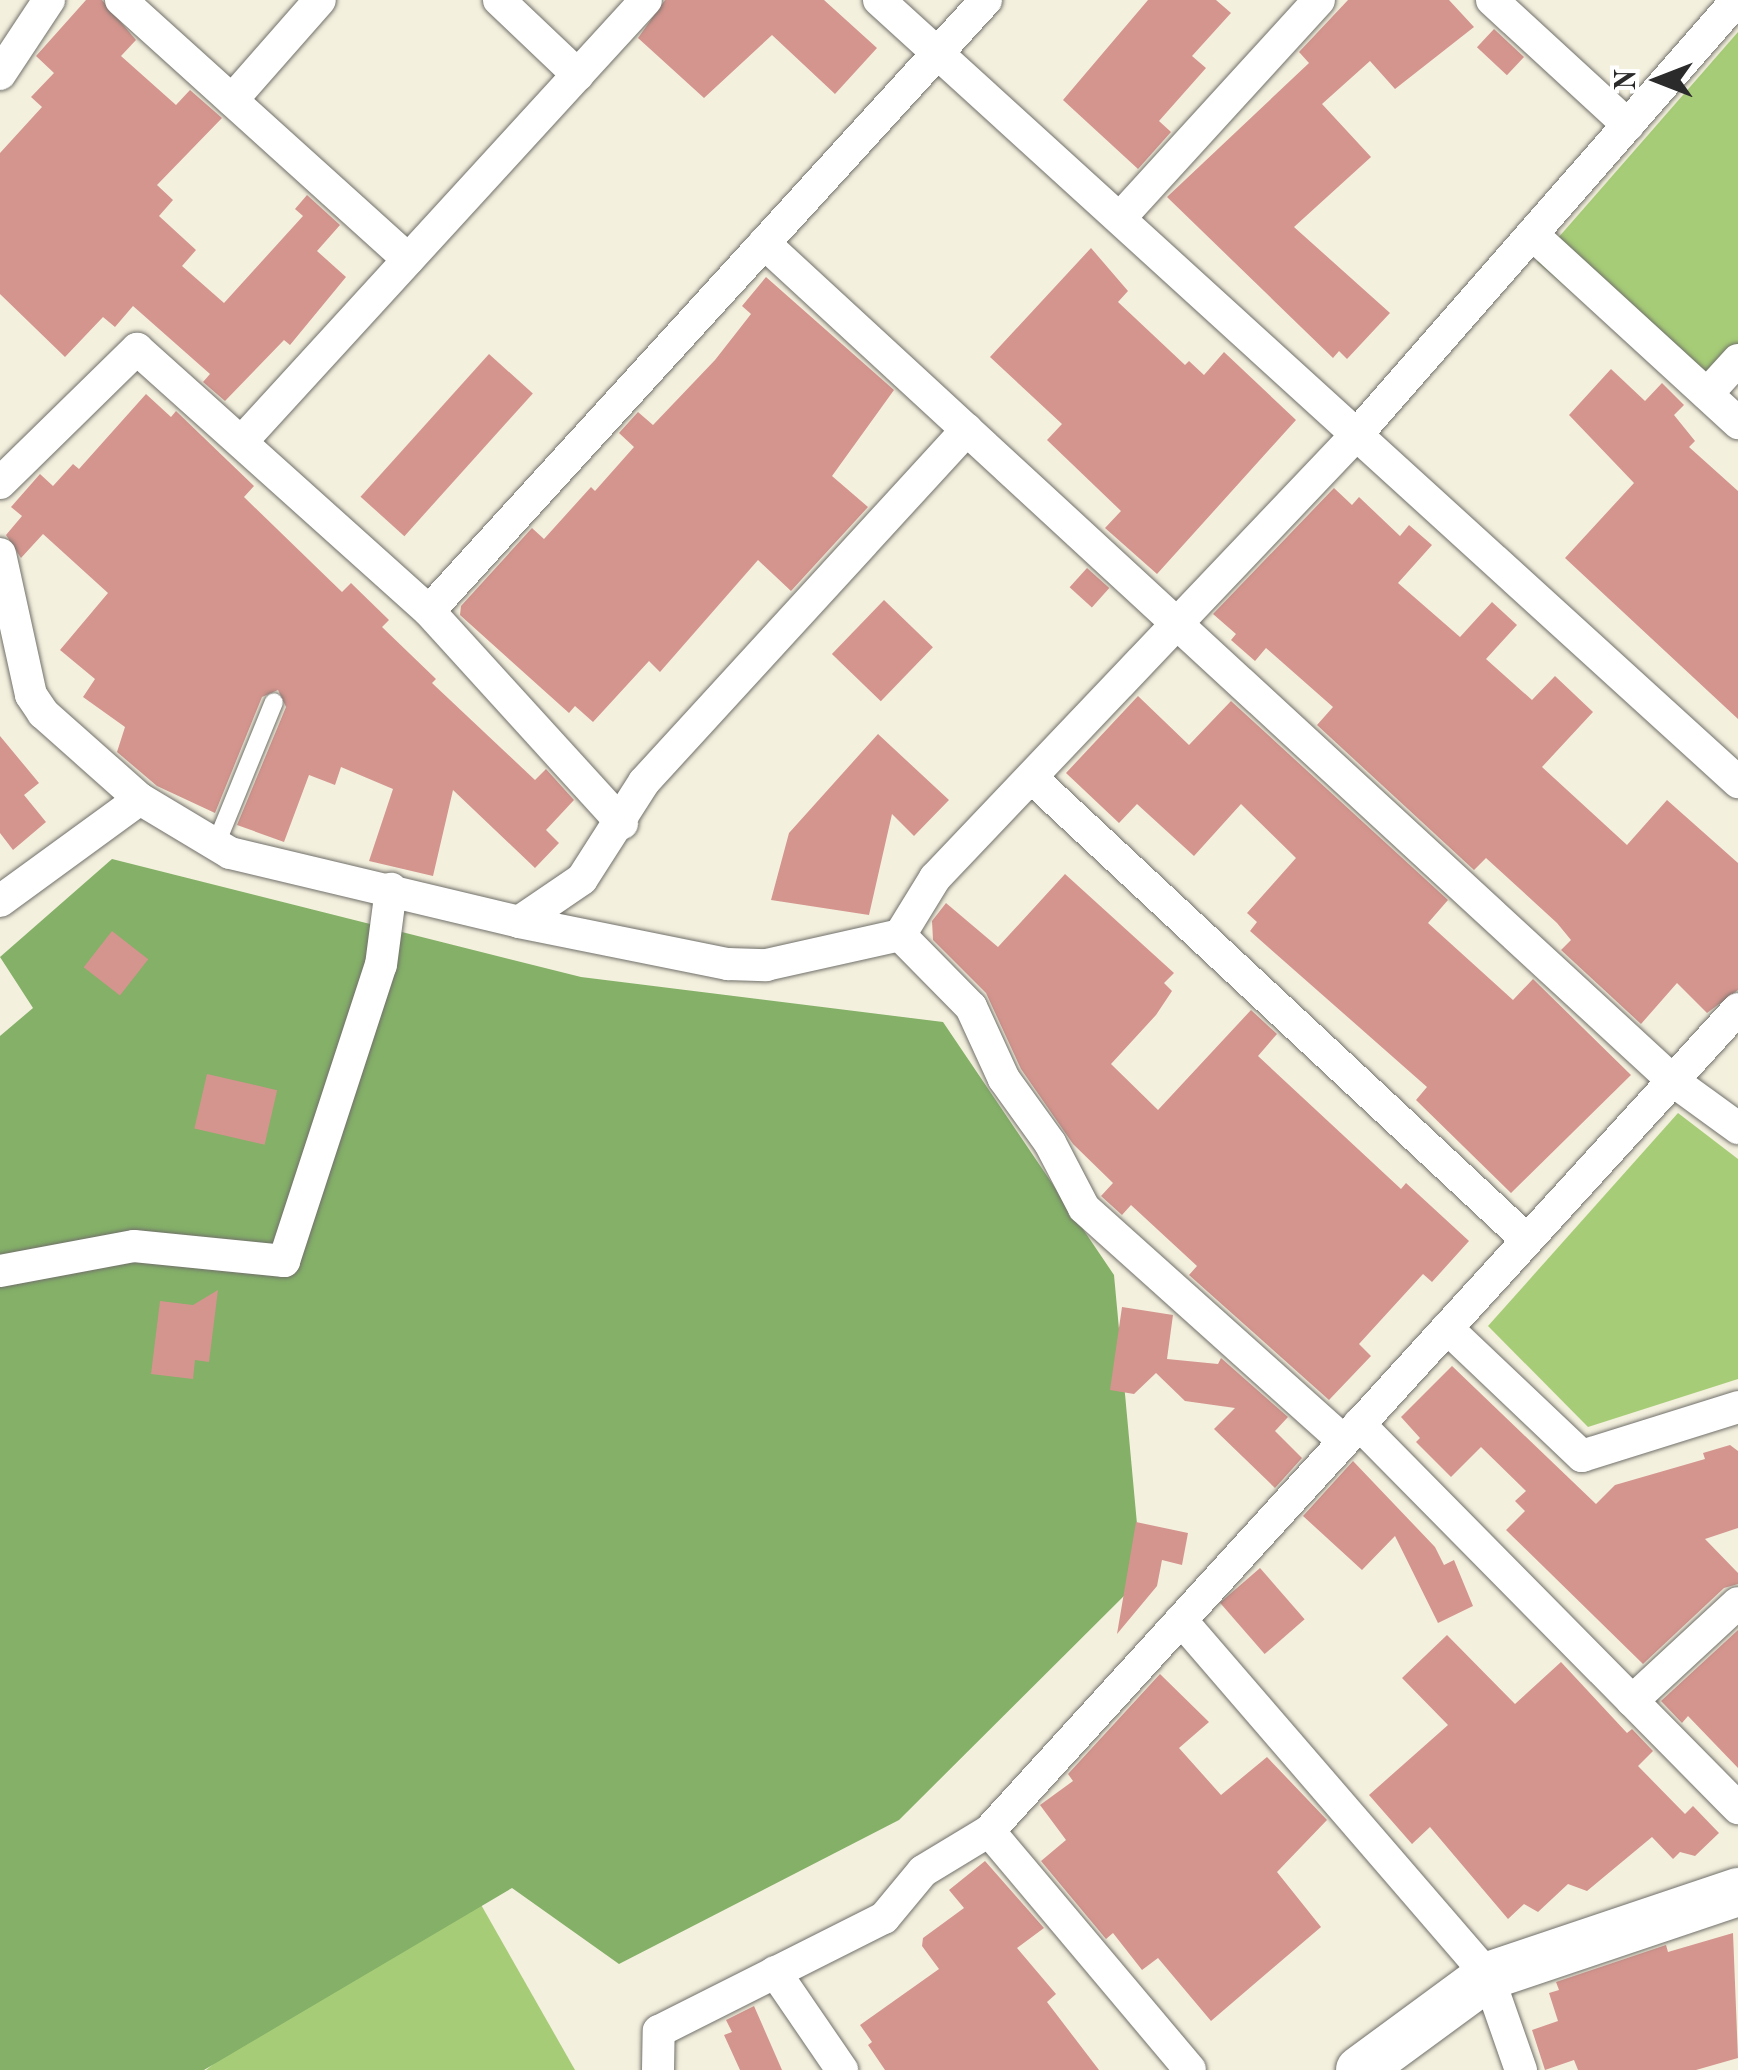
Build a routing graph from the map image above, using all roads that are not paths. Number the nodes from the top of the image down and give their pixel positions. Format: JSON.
{"nodes":[{"id":1,"x":48,"y":0,"type":"edge"},
{"id":2,"x":121,"y":0,"type":"edge"},
{"id":3,"x":320,"y":0,"type":"edge"},
{"id":4,"x":499,"y":0,"type":"edge"},
{"id":5,"x":646,"y":0,"type":"edge"},
{"id":6,"x":879,"y":0,"type":"edge"},
{"id":7,"x":986,"y":0,"type":"edge"},
{"id":8,"x":1319,"y":0,"type":"edge"},
{"id":9,"x":1492,"y":0,"type":"edge"},
{"id":10,"x":1737,"y":0,"type":"edge"},
{"id":11,"x":938,"y":53,"type":"junction"},
{"id":12,"x":0,"y":74,"type":"edge"},
{"id":13,"x":578,"y":75,"type":"junction"},
{"id":14,"x":232,"y":100,"type":"junction"},
{"id":15,"x":1628,"y":125,"type":"junction"},
{"id":16,"x":1120,"y":218,"type":"junction"},
{"id":17,"x":1532,"y":234,"type":"junction"},
{"id":18,"x":764,"y":243,"type":"junction"},
{"id":19,"x":408,"y":259,"type":"junction"},
{"id":20,"x":1738,"y":360,"type":"edge"},
{"id":21,"x":1706,"y":394,"type":"junction"},
{"id":22,"x":1738,"y":423,"type":"edge"},
{"id":23,"x":967,"y":429,"type":"junction"},
{"id":24,"x":1358,"y":433,"type":"junction"},
{"id":25,"x":244,"y":439,"type":"junction"},
{"id":26,"x":0,"y":483,"type":"edge"},
{"id":27,"x":0,"y":554,"type":"edge"},
{"id":28,"x":429,"y":611,"type":"junction"},
{"id":29,"x":1174,"y":623,"type":"junction"},
{"id":30,"x":274,"y":702,"type":"dead end"},
{"id":31,"x":1034,"y":780,"type":"junction"},
{"id":32,"x":1738,"y":782,"type":"edge"},
{"id":33,"x":140,"y":799,"type":"junction"},
{"id":34,"x":622,"y":822,"type":"junction"},
{"id":35,"x":216,"y":844,"type":"junction"},
{"id":36,"x":391,"y":889,"type":"junction"},
{"id":37,"x":0,"y":900,"type":"edge"},
{"id":38,"x":519,"y":922,"type":"junction"},
{"id":39,"x":900,"y":935,"type":"junction"},
{"id":40,"x":1738,"y":1009,"type":"edge"},
{"id":41,"x":1672,"y":1080,"type":"junction"},
{"id":42,"x":1738,"y":1128,"type":"edge"},
{"id":43,"x":1526,"y":1240,"type":"junction"},
{"id":44,"x":0,"y":1271,"type":"edge"},
{"id":45,"x":1446,"y":1328,"type":"junction"},
{"id":46,"x":1738,"y":1407,"type":"edge"},
{"id":47,"x":1351,"y":1433,"type":"junction"},
{"id":48,"x":1738,"y":1603,"type":"edge"},
{"id":49,"x":1181,"y":1620,"type":"junction"},
{"id":50,"x":1632,"y":1701,"type":"junction"},
{"id":51,"x":1738,"y":1808,"type":"edge"},
{"id":52,"x":988,"y":1831,"type":"junction"},
{"id":53,"x":1738,"y":1892,"type":"edge"},
{"id":54,"x":775,"y":1972,"type":"junction"},
{"id":55,"x":1488,"y":1976,"type":"junction"},
{"id":56,"x":658,"y":2070,"type":"edge"},
{"id":57,"x":842,"y":2070,"type":"edge"},
{"id":58,"x":1190,"y":2070,"type":"edge"},
{"id":59,"x":1360,"y":2070,"type":"edge"},
{"id":60,"x":1521,"y":2070,"type":"edge"}],
"edges":[{"from":1,"to":12,"type":"street"},
{"from":2,"to":14,"type":"street"},
{"from":3,"to":14,"type":"street"},
{"from":4,"to":13,"type":"street"},
{"from":5,"to":13,"type":"street"},
{"from":6,"to":11,"type":"street"},
{"from":7,"to":11,"type":"street"},
{"from":8,"to":16,"type":"street"},
{"from":9,"to":15,"type":"street"},
{"from":10,"to":15,"type":"street"},
{"from":11,"to":16,"type":"street"},
{"from":11,"to":18,"type":"street"},
{"from":13,"to":19,"type":"street"},
{"from":14,"to":19,"type":"street"},
{"from":15,"to":17,"type":"street"},
{"from":16,"to":24,"type":"street"},
{"from":17,"to":21,"type":"street"},
{"from":17,"to":24,"type":"street"},
{"from":18,"to":23,"type":"street"},
{"from":18,"to":28,"type":"street"},
{"from":19,"to":25,"type":"street"},
{"from":20,"to":21,"type":"street"},
{"from":21,"to":22,"type":"street"},
{"from":23,"to":29,"type":"street"},
{"from":23,"to":34,"type":"street"},
{"from":24,"to":29,"type":"street"},
{"from":24,"to":32,"type":"street"},
{"from":25,"to":26,"type":"street"},
{"from":25,"to":28,"type":"street"},
{"from":27,"to":33,"type":"street"},
{"from":28,"to":34,"type":"street"},
{"from":29,"to":31,"type":"street"},
{"from":29,"to":41,"type":"street"},
{"from":30,"to":35,"type":"lane"},
{"from":31,"to":39,"type":"street"},
{"from":31,"to":43,"type":"street"},
{"from":33,"to":35,"type":"street"},
{"from":33,"to":37,"type":"street"},
{"from":34,"to":38,"type":"street"},
{"from":35,"to":36,"type":"street"},
{"from":36,"to":38,"type":"street"},
{"from":36,"to":44,"type":"street"},
{"from":38,"to":39,"type":"street"},
{"from":39,"to":47,"type":"street"},
{"from":40,"to":41,"type":"street"},
{"from":41,"to":42,"type":"street"},
{"from":41,"to":43,"type":"street"},
{"from":43,"to":45,"type":"street"},
{"from":45,"to":46,"type":"street"},
{"from":45,"to":47,"type":"street"},
{"from":47,"to":49,"type":"street"},
{"from":47,"to":50,"type":"street"},
{"from":48,"to":50,"type":"street"},
{"from":49,"to":52,"type":"street"},
{"from":49,"to":55,"type":"street"},
{"from":50,"to":51,"type":"street"},
{"from":52,"to":54,"type":"street"},
{"from":52,"to":58,"type":"street"},
{"from":53,"to":55,"type":"street"},
{"from":54,"to":56,"type":"street"},
{"from":54,"to":57,"type":"street"},
{"from":55,"to":59,"type":"street"},
{"from":55,"to":60,"type":"street"}]}
